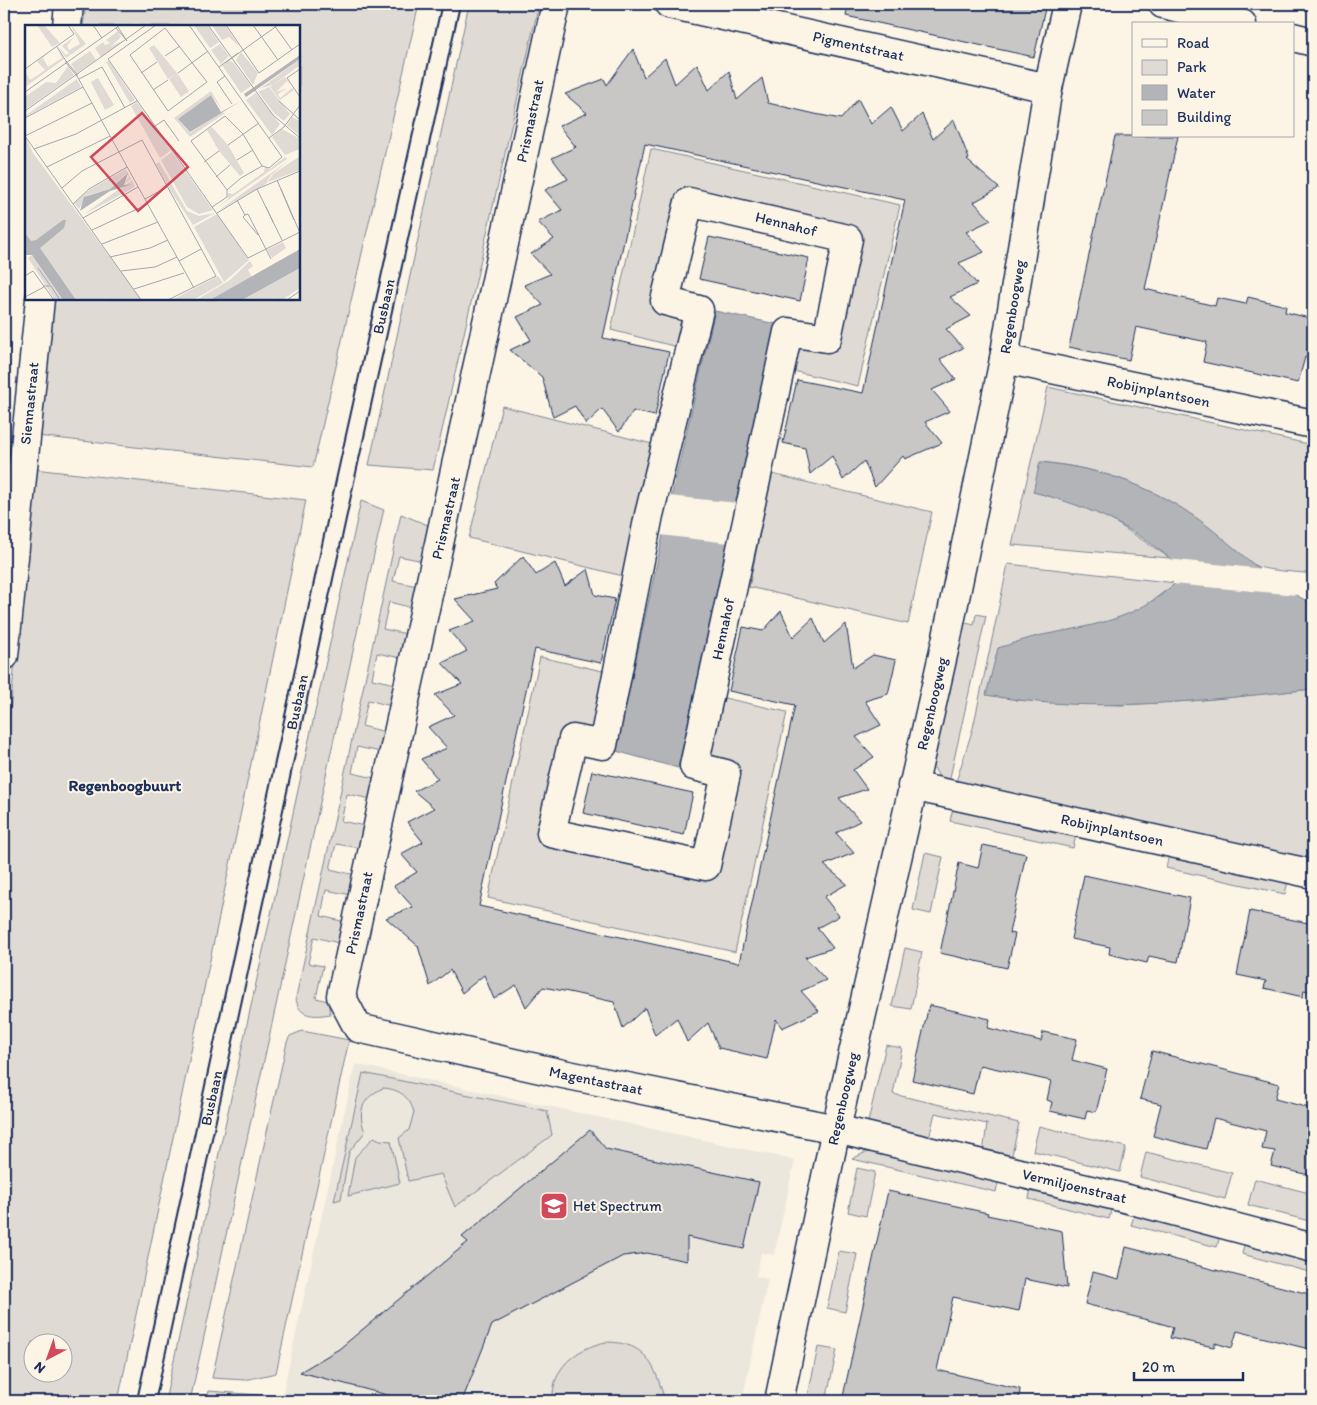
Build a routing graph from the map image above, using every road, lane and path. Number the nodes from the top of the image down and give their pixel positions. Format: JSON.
{"nodes":[{"id":1,"x":69,"y":4,"type":"edge"},
{"id":2,"x":451,"y":4,"type":"edge"},
{"id":3,"x":556,"y":4,"type":"edge"},
{"id":4,"x":669,"y":4,"type":"edge"},
{"id":5,"x":1066,"y":4,"type":"edge"},
{"id":6,"x":1163,"y":4,"type":"edge"},
{"id":7,"x":1234,"y":22,"type":"edge"},
{"id":8,"x":67,"y":25,"type":"edge"},
{"id":9,"x":1294,"y":37,"type":"edge"},
{"id":10,"x":1313,"y":42,"type":"edge"},
{"id":11,"x":1048,"y":88,"type":"junction"},
{"id":12,"x":40,"y":300,"type":"edge"},
{"id":13,"x":1004,"y":359,"type":"junction"},
{"id":14,"x":1313,"y":424,"type":"edge"},
{"id":15,"x":4,"y":656,"type":"edge"},
{"id":16,"x":912,"y":786,"type":"junction"},
{"id":17,"x":613,"y":847,"type":"joint"},
{"id":18,"x":1313,"y":874,"type":"edge"},
{"id":19,"x":358,"y":1028,"type":"joint"},
{"id":20,"x":836,"y":1129,"type":"junction"},
{"id":21,"x":1313,"y":1248,"type":"edge"},
{"id":22,"x":146,"y":1401,"type":"edge"},
{"id":23,"x":779,"y":1401,"type":"edge"}],
"edges":[{"from":1,"to":8,"type":"street"},
{"from":2,"to":22,"type":"lane","name":"Busbaan"},
{"from":3,"to":19,"type":"street","name":"Prismastraat"},
{"from":4,"to":11,"type":"street","name":"Pigmentstraat"},
{"from":5,"to":11,"type":"street","name":"Regenboogweg"},
{"from":6,"to":7,"type":"street"},
{"from":9,"to":10,"type":"street"},
{"from":11,"to":13,"type":"street","name":"Regenboogweg"},
{"from":12,"to":15,"type":"street","name":"Siennastraat"},
{"from":13,"to":14,"type":"street","name":"Robijnplantsoen"},
{"from":13,"to":16,"type":"street","name":"Regenboogweg"},
{"from":16,"to":18,"type":"street","name":"Robijnplantsoen"},
{"from":16,"to":20,"type":"street","name":"Regenboogweg"},
{"from":17,"to":17,"type":"street","name":"Hennahof"},
{"from":19,"to":20,"type":"street","name":"Magentastraat"},
{"from":20,"to":21,"type":"street","name":"Vermiljoenstraat"},
{"from":20,"to":23,"type":"street","name":"Regenboogweg"}]}
